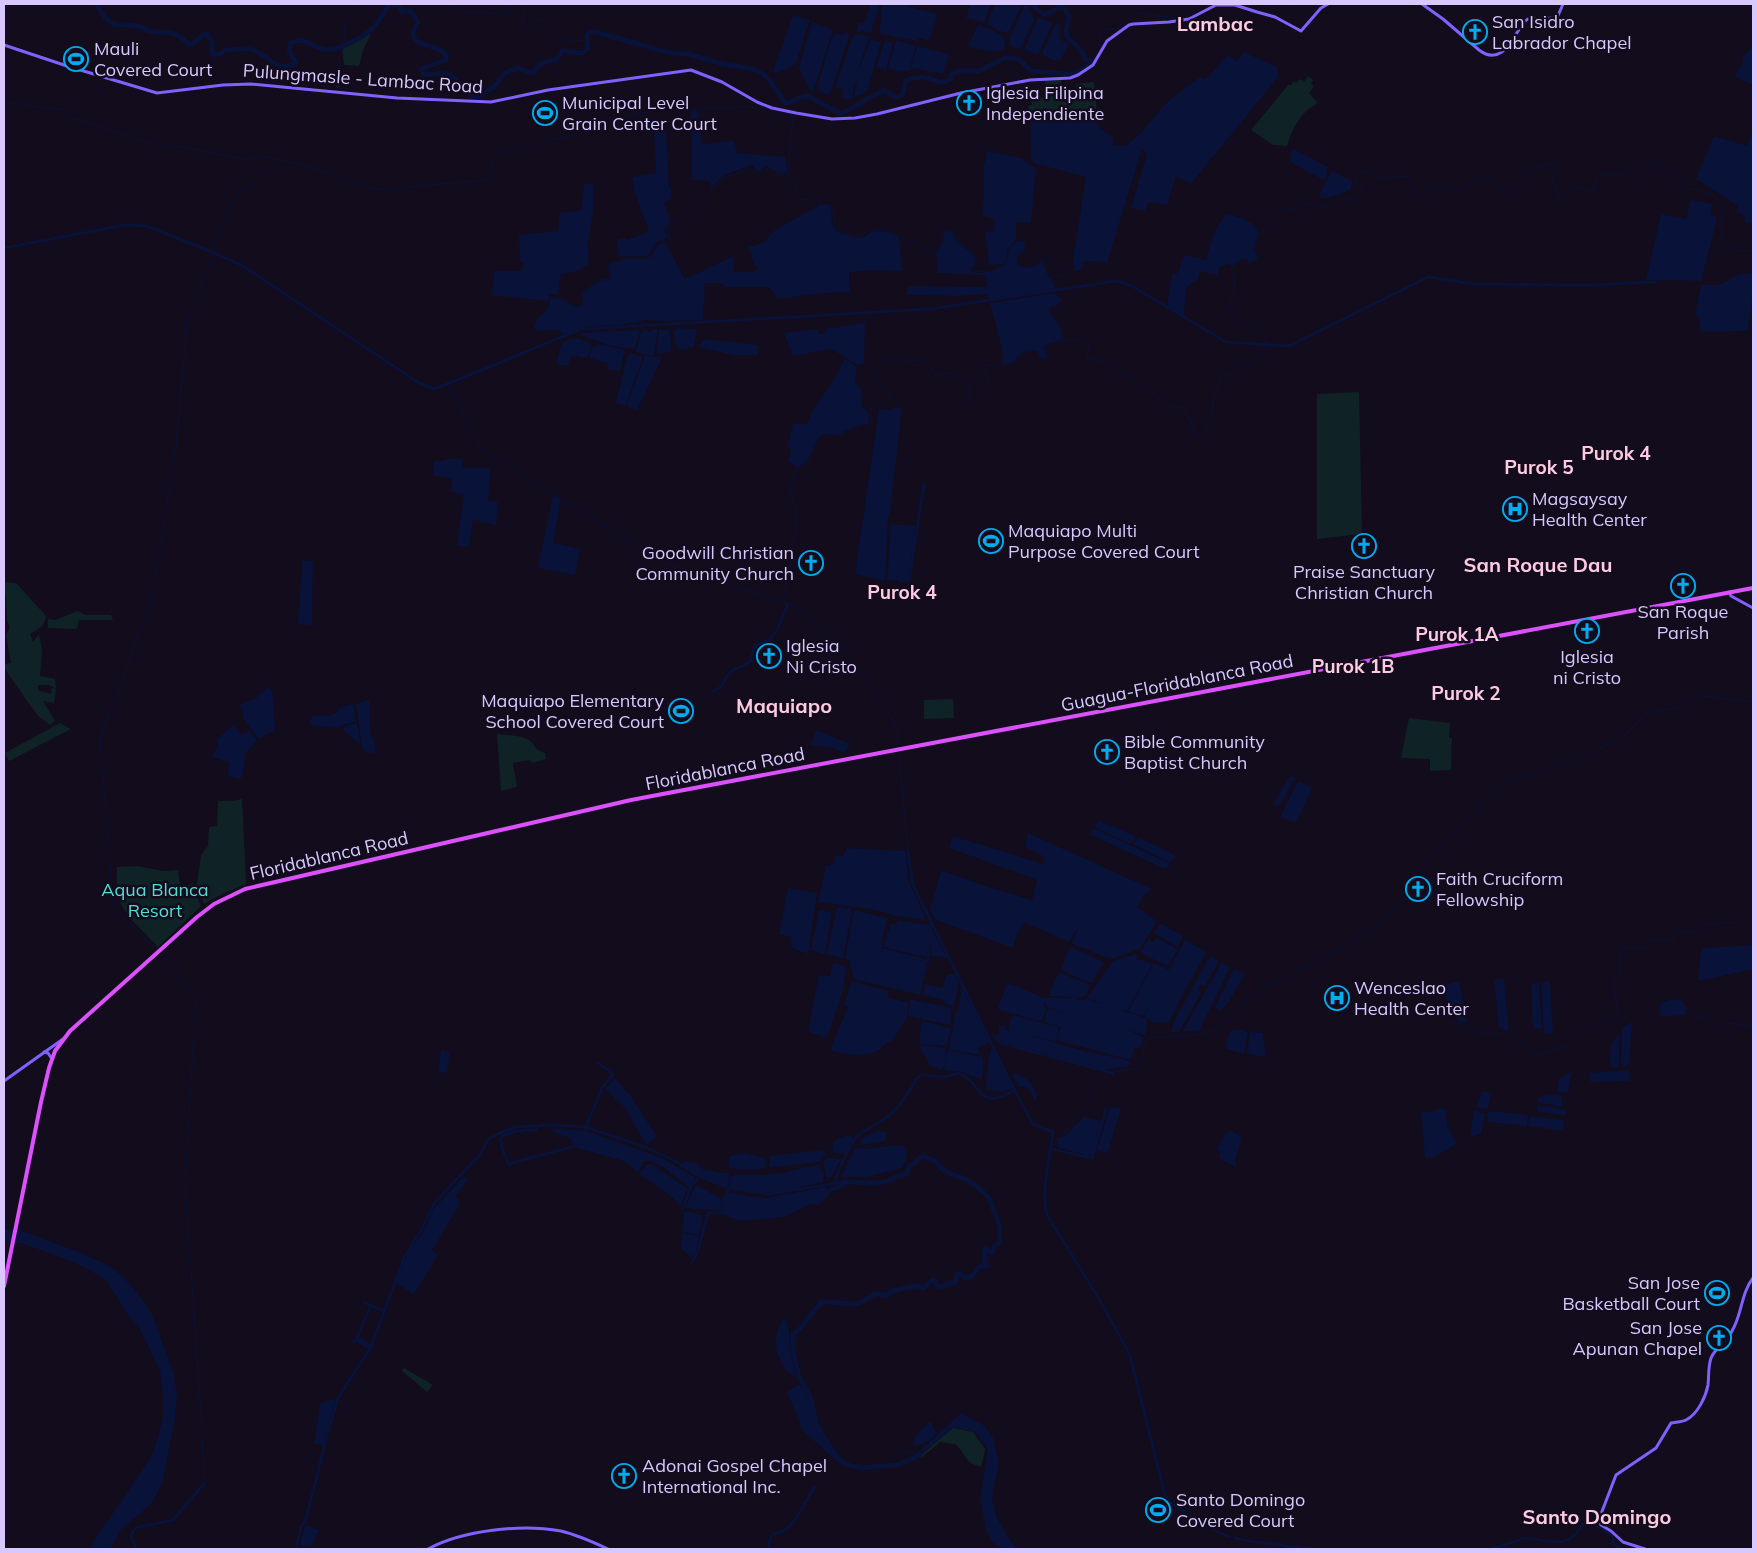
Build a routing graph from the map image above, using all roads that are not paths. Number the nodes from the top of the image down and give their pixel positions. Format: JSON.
{"nodes":[{"id":1,"x":1328,"y":4,"type":"edge"},
{"id":2,"x":1422,"y":4,"type":"edge"},
{"id":3,"x":1563,"y":4,"type":"edge"},
{"id":4,"x":4,"y":45,"type":"edge"},
{"id":5,"x":1753,"y":588,"type":"edge"},
{"id":6,"x":1729,"y":592,"type":"junction"},
{"id":7,"x":1753,"y":608,"type":"edge"},
{"id":8,"x":901,"y":750,"type":"joint"},
{"id":9,"x":63,"y":1039,"type":"junction"},
{"id":10,"x":42,"y":1052,"type":"junction"},
{"id":11,"x":52,"y":1059,"type":"junction"},
{"id":12,"x":4,"y":1081,"type":"edge"},
{"id":13,"x":1753,"y":1278,"type":"edge"},
{"id":14,"x":4,"y":1286,"type":"edge"},
{"id":15,"x":428,"y":1549,"type":"edge"},
{"id":16,"x":608,"y":1549,"type":"edge"},
{"id":17,"x":1645,"y":1549,"type":"edge"}],
"edges":[{"from":1,"to":4,"type":"street","name":"Pulungmasle - Lambac Road"},
{"from":2,"to":3,"type":"street"},
{"from":5,"to":6,"type":"main road","name":"Guagua-Floridablanca Road"},
{"from":6,"to":7,"type":"street"},
{"from":6,"to":8,"type":"main road","name":"Guagua-Floridablanca Road"},
{"from":8,"to":9,"type":"main road","name":"Floridablanca Road"},
{"from":9,"to":10,"type":"street"},
{"from":9,"to":11,"type":"main road","name":"Floridablanca Road"},
{"from":10,"to":11,"type":"street"},
{"from":10,"to":12,"type":"street"},
{"from":11,"to":14,"type":"main road","name":"Floridablanca Road"},
{"from":13,"to":17,"type":"street"},
{"from":15,"to":16,"type":"street"}]}
